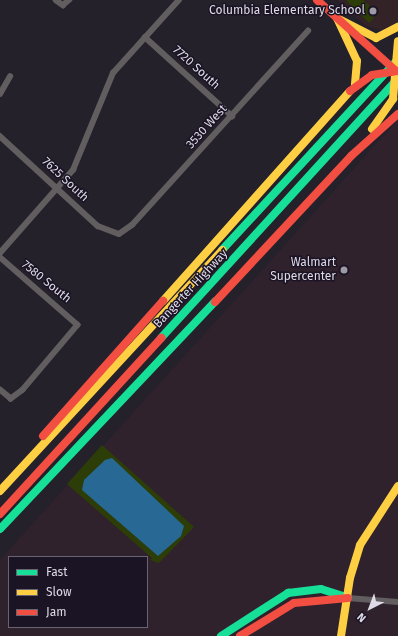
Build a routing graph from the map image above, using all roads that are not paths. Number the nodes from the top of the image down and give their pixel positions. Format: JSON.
{"nodes":[{"id":1,"x":56,"y":0,"type":"edge"},
{"id":2,"x":70,"y":0,"type":"edge"},
{"id":3,"x":179,"y":0,"type":"edge"},
{"id":4,"x":317,"y":0,"type":"edge"},
{"id":5,"x":337,"y":18,"type":"junction"},
{"id":6,"x":398,"y":28,"type":"edge"},
{"id":7,"x":308,"y":31,"type":"dead end"},
{"id":8,"x":145,"y":37,"type":"junction"},
{"id":9,"x":398,"y":41,"type":"edge"},
{"id":10,"x":398,"y":59,"type":"edge"},
{"id":11,"x":398,"y":73,"type":"edge"},
{"id":12,"x":10,"y":77,"type":"dead end"},
{"id":13,"x":355,"y":85,"type":"junction"},
{"id":14,"x":0,"y":94,"type":"edge"},
{"id":15,"x":398,"y":114,"type":"edge"},
{"id":16,"x":232,"y":116,"type":"junction"},
{"id":17,"x":0,"y":136,"type":"edge"},
{"id":18,"x":351,"y":156,"type":"junction"},
{"id":19,"x":58,"y":188,"type":"junction"},
{"id":20,"x":119,"y":234,"type":"joint"},
{"id":21,"x":0,"y":253,"type":"edge"},
{"id":22,"x":0,"y":258,"type":"edge"},
{"id":23,"x":0,"y":390,"type":"edge"},
{"id":24,"x":398,"y":486,"type":"edge"},
{"id":25,"x":3,"y":489,"type":"edge"},
{"id":26,"x":0,"y":514,"type":"edge"},
{"id":27,"x":0,"y":529,"type":"edge"},
{"id":28,"x":348,"y":598,"type":"junction"},
{"id":29,"x":398,"y":602,"type":"edge"},
{"id":30,"x":221,"y":636,"type":"edge"},
{"id":31,"x":240,"y":636,"type":"edge"},
{"id":32,"x":341,"y":636,"type":"edge"}],
"edges":[{"from":1,"to":2,"type":"street"},
{"from":3,"to":8,"type":"street"},
{"from":4,"to":5,"type":"main road"},
{"from":5,"to":6,"type":"main road"},
{"from":5,"to":11,"type":"main road"},
{"from":5,"to":13,"type":"main road"},
{"from":7,"to":16,"type":"street","name":"3530 West"},
{"from":8,"to":16,"type":"street","name":"7720 South"},
{"from":8,"to":19,"type":"street"},
{"from":9,"to":11,"type":"main road"},
{"from":10,"to":25,"type":"main road","name":"Bangerter Highway"},
{"from":11,"to":13,"type":"main road"},
{"from":11,"to":18,"type":"main road"},
{"from":11,"to":26,"type":"main road","name":"Bangerter Highway"},
{"from":12,"to":14,"type":"street"},
{"from":13,"to":25,"type":"main road"},
{"from":15,"to":18,"type":"main road"},
{"from":16,"to":20,"type":"street","name":"3530 West"},
{"from":17,"to":19,"type":"street","name":"7625 South"},
{"from":18,"to":27,"type":"main road"},
{"from":19,"to":20,"type":"street","name":"7625 South"},
{"from":19,"to":21,"type":"street"},
{"from":22,"to":23,"type":"street","name":"7580 South"},
{"from":24,"to":28,"type":"main road"},
{"from":28,"to":29,"type":"street"},
{"from":28,"to":30,"type":"main road"},
{"from":28,"to":31,"type":"main road"},
{"from":28,"to":32,"type":"main road"}]}
